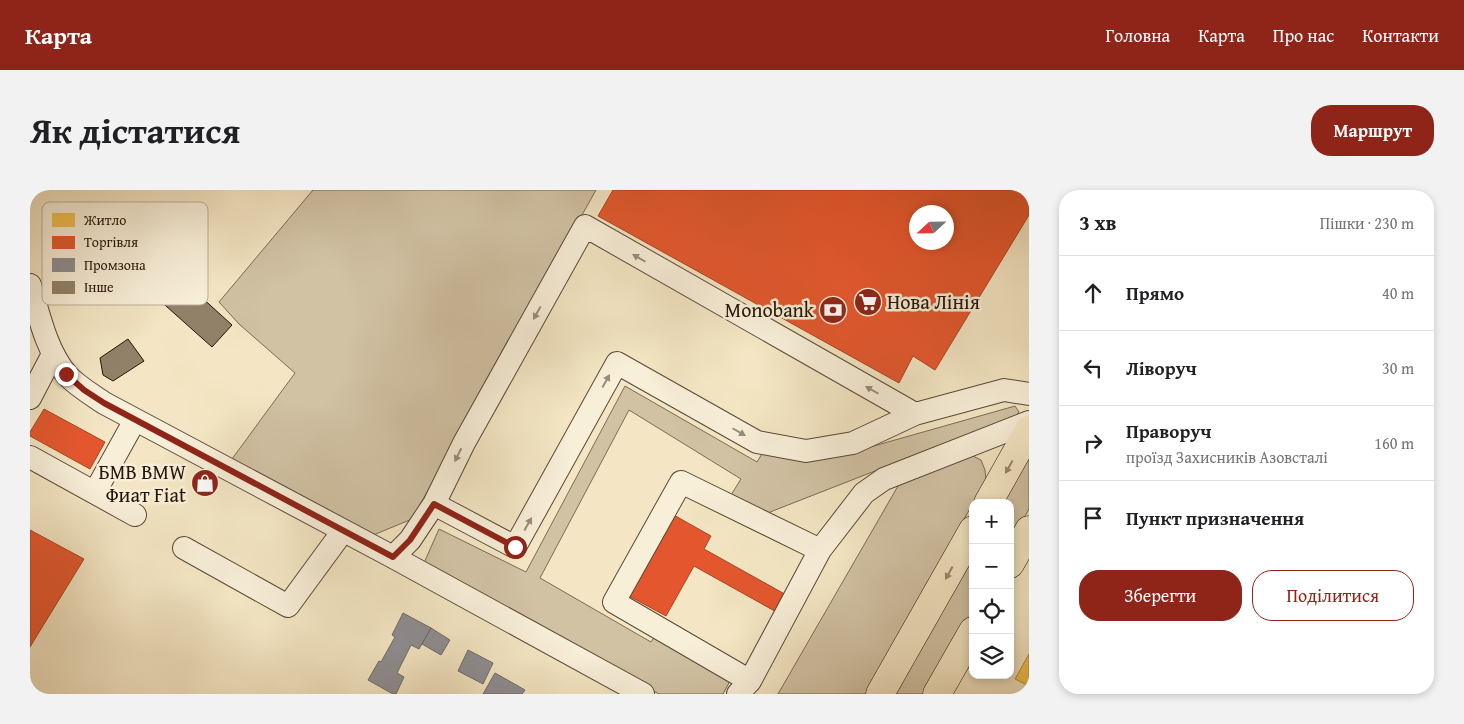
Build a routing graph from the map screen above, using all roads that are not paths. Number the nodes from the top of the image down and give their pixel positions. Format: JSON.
{"nodes":[{"id":1,"x":30,"y":285,"type":"edge"},
{"id":2,"x":37,"y":331,"type":"edge"},
{"id":3,"x":53,"y":354,"type":"junction"},
{"id":4,"x":1029,"y":394,"type":"edge"},
{"id":5,"x":30,"y":398,"type":"edge"},
{"id":6,"x":915,"y":414,"type":"junction"},
{"id":7,"x":135,"y":420,"type":"junction"},
{"id":8,"x":1029,"y":422,"type":"edge"},
{"id":9,"x":1029,"y":430,"type":"edge"},
{"id":10,"x":30,"y":457,"type":"edge"},
{"id":11,"x":95,"y":492,"type":"junction"},
{"id":12,"x":990,"y":499,"type":"edge"},
{"id":13,"x":434,"y":504,"type":"junction"},
{"id":14,"x":135,"y":515,"type":"dead end"},
{"id":15,"x":1029,"y":530,"type":"edge"},
{"id":16,"x":343,"y":531,"type":"junction"},
{"id":17,"x":969,"y":537,"type":"edge"},
{"id":18,"x":184,"y":548,"type":"dead end"},
{"id":19,"x":820,"y":550,"type":"junction"},
{"id":20,"x":393,"y":557,"type":"junction"},
{"id":21,"x":1014,"y":557,"type":"edge"},
{"id":22,"x":971,"y":634,"type":"edge"},
{"id":23,"x":744,"y":687,"type":"edge"},
{"id":24,"x":643,"y":694,"type":"edge"},
{"id":25,"x":880,"y":694,"type":"edge"},
{"id":26,"x":938,"y":694,"type":"edge"}],
"edges":[{"from":1,"to":2,"type":"street"},
{"from":2,"to":3,"type":"street"},
{"from":3,"to":5,"type":"street"},
{"from":3,"to":7,"type":"street"},
{"from":4,"to":6,"type":"street"},
{"from":13,"to":6,"type":"street","one_way":true},
{"from":6,"to":13,"type":"street","one_way":true},
{"from":7,"to":11,"type":"street"},
{"from":7,"to":16,"type":"street"},
{"from":8,"to":19,"type":"street"},
{"from":9,"to":12,"type":"main road","one_way":true},
{"from":10,"to":11,"type":"street"},
{"from":11,"to":14,"type":"street"},
{"from":13,"to":20,"type":"street"},
{"from":15,"to":21,"type":"main road"},
{"from":16,"to":18,"type":"street"},
{"from":16,"to":20,"type":"street"},
{"from":17,"to":25,"type":"main road","one_way":true},
{"from":19,"to":23,"type":"street"},
{"from":19,"to":23,"type":"street"},
{"from":20,"to":24,"type":"street"},
{"from":22,"to":26,"type":"main road"}]}
